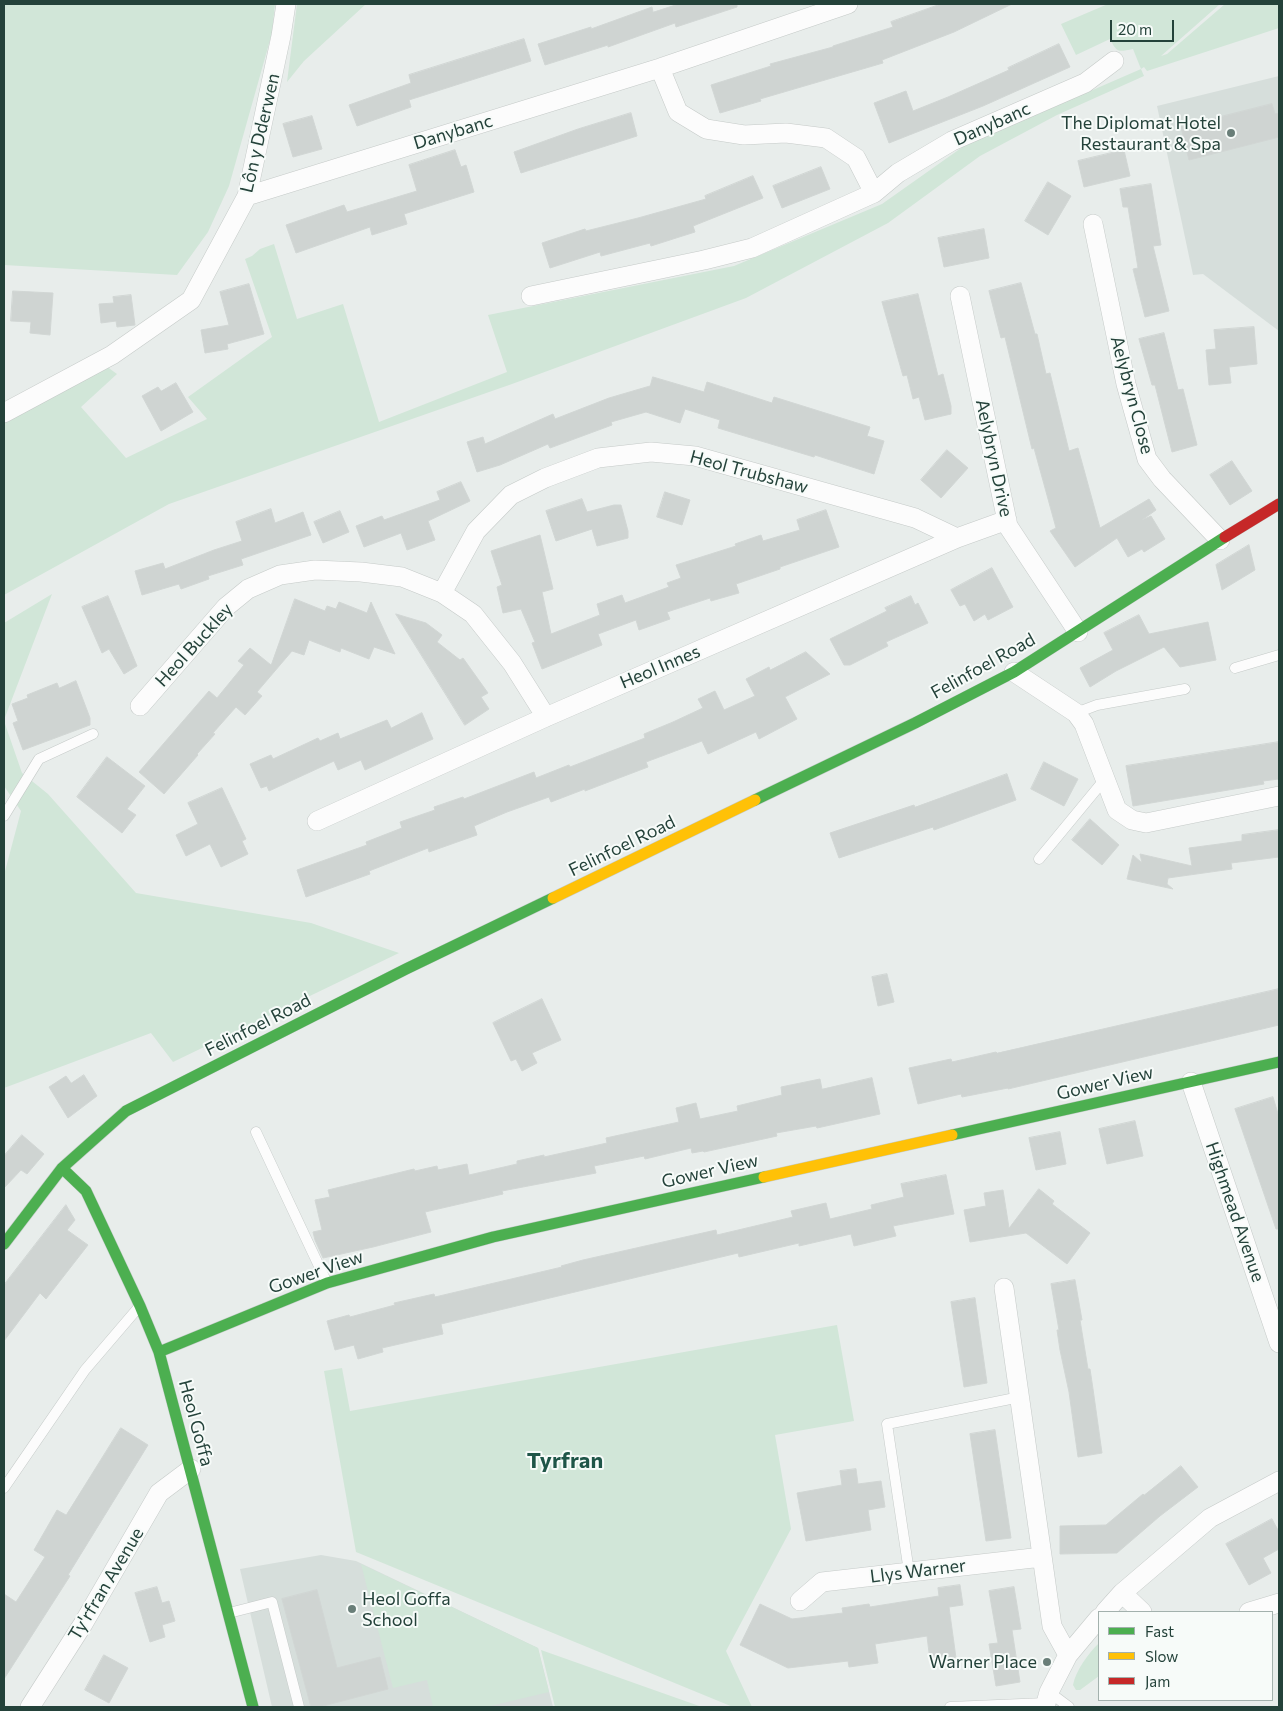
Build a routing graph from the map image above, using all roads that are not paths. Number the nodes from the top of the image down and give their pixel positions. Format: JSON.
{"nodes":[{"id":1,"x":286,"y":4,"type":"edge"},
{"id":2,"x":848,"y":4,"type":"edge"},
{"id":3,"x":1114,"y":62,"type":"dead end"},
{"id":4,"x":660,"y":68,"type":"junction"},
{"id":5,"x":874,"y":193,"type":"junction"},
{"id":6,"x":247,"y":196,"type":"junction"},
{"id":7,"x":1093,"y":224,"type":"dead end"},
{"id":8,"x":531,"y":296,"type":"dead end"},
{"id":9,"x":960,"y":296,"type":"dead end"},
{"id":10,"x":4,"y":412,"type":"edge"},
{"id":11,"x":1279,"y":504,"type":"edge"},
{"id":12,"x":1007,"y":520,"type":"junction"},
{"id":13,"x":957,"y":538,"type":"junction"},
{"id":14,"x":1220,"y":540,"type":"junction"},
{"id":15,"x":442,"y":593,"type":"junction"},
{"id":16,"x":1078,"y":632,"type":"junction"},
{"id":17,"x":1279,"y":655,"type":"edge"},
{"id":18,"x":1235,"y":668,"type":"dead end"},
{"id":19,"x":1014,"y":672,"type":"junction"},
{"id":20,"x":1185,"y":688,"type":"dead end"},
{"id":21,"x":140,"y":706,"type":"dead end"},
{"id":22,"x":1076,"y":713,"type":"junction"},
{"id":23,"x":546,"y":717,"type":"junction"},
{"id":24,"x":93,"y":734,"type":"dead end"},
{"id":25,"x":1105,"y":779,"type":"junction"},
{"id":26,"x":1279,"y":796,"type":"edge"},
{"id":27,"x":4,"y":816,"type":"edge"},
{"id":28,"x":317,"y":821,"type":"dead end"},
{"id":29,"x":1039,"y":859,"type":"dead end"},
{"id":30,"x":1279,"y":1062,"type":"edge"},
{"id":31,"x":1191,"y":1082,"type":"junction"},
{"id":32,"x":256,"y":1132,"type":"dead end"},
{"id":33,"x":62,"y":1168,"type":"junction"},
{"id":34,"x":7,"y":1232,"type":"edge"},
{"id":35,"x":327,"y":1282,"type":"junction"},
{"id":36,"x":1004,"y":1288,"type":"dead end"},
{"id":37,"x":140,"y":1306,"type":"junction"},
{"id":38,"x":1279,"y":1343,"type":"edge"},
{"id":39,"x":159,"y":1352,"type":"junction"},
{"id":40,"x":1020,"y":1397,"type":"junction"},
{"id":41,"x":191,"y":1469,"type":"junction"},
{"id":42,"x":1279,"y":1481,"type":"edge"},
{"id":43,"x":4,"y":1488,"type":"edge"},
{"id":44,"x":1042,"y":1557,"type":"junction"},
{"id":45,"x":909,"y":1572,"type":"junction"},
{"id":46,"x":1122,"y":1593,"type":"junction"},
{"id":47,"x":800,"y":1600,"type":"dead end"},
{"id":48,"x":1279,"y":1603,"type":"edge"},
{"id":49,"x":1106,"y":1611,"type":"edge"},
{"id":50,"x":1141,"y":1611,"type":"edge"},
{"id":51,"x":1252,"y":1611,"type":"edge"},
{"id":52,"x":228,"y":1613,"type":"junction"},
{"id":53,"x":1098,"y":1619,"type":"edge"},
{"id":54,"x":1068,"y":1655,"type":"junction"},
{"id":55,"x":1047,"y":1701,"type":"edge"},
{"id":56,"x":30,"y":1707,"type":"edge"},
{"id":57,"x":252,"y":1707,"type":"edge"},
{"id":58,"x":300,"y":1707,"type":"edge"},
{"id":59,"x":950,"y":1707,"type":"edge"},
{"id":60,"x":1069,"y":1707,"type":"edge"}],
"edges":[{"from":1,"to":6,"type":"street","name":"Lôn y Dderwen"},
{"from":2,"to":4,"type":"street","name":"Danybanc"},
{"from":3,"to":5,"type":"street","name":"Danybanc"},
{"from":4,"to":5,"type":"street"},
{"from":4,"to":6,"type":"street","name":"Danybanc"},
{"from":5,"to":8,"type":"street","name":"Danybanc"},
{"from":6,"to":10,"type":"street","name":"Lôn y Dderwen"},
{"from":7,"to":14,"type":"street","name":"Aelybryn Close"},
{"from":9,"to":12,"type":"street","name":"Aelybryn Drive"},
{"from":11,"to":14,"type":"street","name":"Felinfoel Road"},
{"from":12,"to":13,"type":"street","name":"Heol Innes"},
{"from":12,"to":16,"type":"street","name":"Aelybryn Drive"},
{"from":13,"to":15,"type":"street","name":"Heol Trubshaw"},
{"from":13,"to":23,"type":"street","name":"Heol Innes"},
{"from":14,"to":16,"type":"street","name":"Felinfoel Road"},
{"from":15,"to":21,"type":"street","name":"Heol Buckley"},
{"from":15,"to":23,"type":"street","name":"Heol Buckley"},
{"from":16,"to":19,"type":"street","name":"Felinfoel Road"},
{"from":17,"to":18,"type":"lane"},
{"from":19,"to":22,"type":"street"},
{"from":19,"to":33,"type":"street","name":"Felinfoel Road"},
{"from":20,"to":22,"type":"lane"},
{"from":22,"to":25,"type":"street"},
{"from":23,"to":28,"type":"street","name":"Heol Innes"},
{"from":24,"to":27,"type":"lane"},
{"from":25,"to":26,"type":"street"},
{"from":25,"to":29,"type":"lane"},
{"from":30,"to":31,"type":"street","name":"Gower View"},
{"from":31,"to":35,"type":"street","name":"Gower View"},
{"from":31,"to":38,"type":"street","name":"Highmead Avenue"},
{"from":32,"to":35,"type":"lane"},
{"from":33,"to":34,"type":"street","name":"Felinfoel Road"},
{"from":33,"to":37,"type":"street","name":"Heol Goffa"},
{"from":35,"to":39,"type":"street","name":"Gower View"},
{"from":36,"to":40,"type":"street"},
{"from":37,"to":39,"type":"street","name":"Heol Goffa"},
{"from":37,"to":43,"type":"lane"},
{"from":39,"to":41,"type":"street","name":"Heol Goffa"},
{"from":40,"to":44,"type":"street"},
{"from":40,"to":45,"type":"lane"},
{"from":41,"to":52,"type":"street","name":"Heol Goffa"},
{"from":41,"to":56,"type":"street","name":"Ty'rfran Avenue"},
{"from":42,"to":46,"type":"street"},
{"from":44,"to":45,"type":"street","name":"Llys Warner"},
{"from":44,"to":54,"type":"street"},
{"from":45,"to":47,"type":"street","name":"Llys Warner"},
{"from":46,"to":49,"type":"street"},
{"from":46,"to":50,"type":"street"},
{"from":48,"to":51,"type":"street"},
{"from":52,"to":57,"type":"street","name":"Heol Goffa"},
{"from":52,"to":58,"type":"lane"},
{"from":53,"to":54,"type":"street"},
{"from":54,"to":55,"type":"street"},
{"from":55,"to":59,"type":"lane"},
{"from":55,"to":60,"type":"lane"}]}
